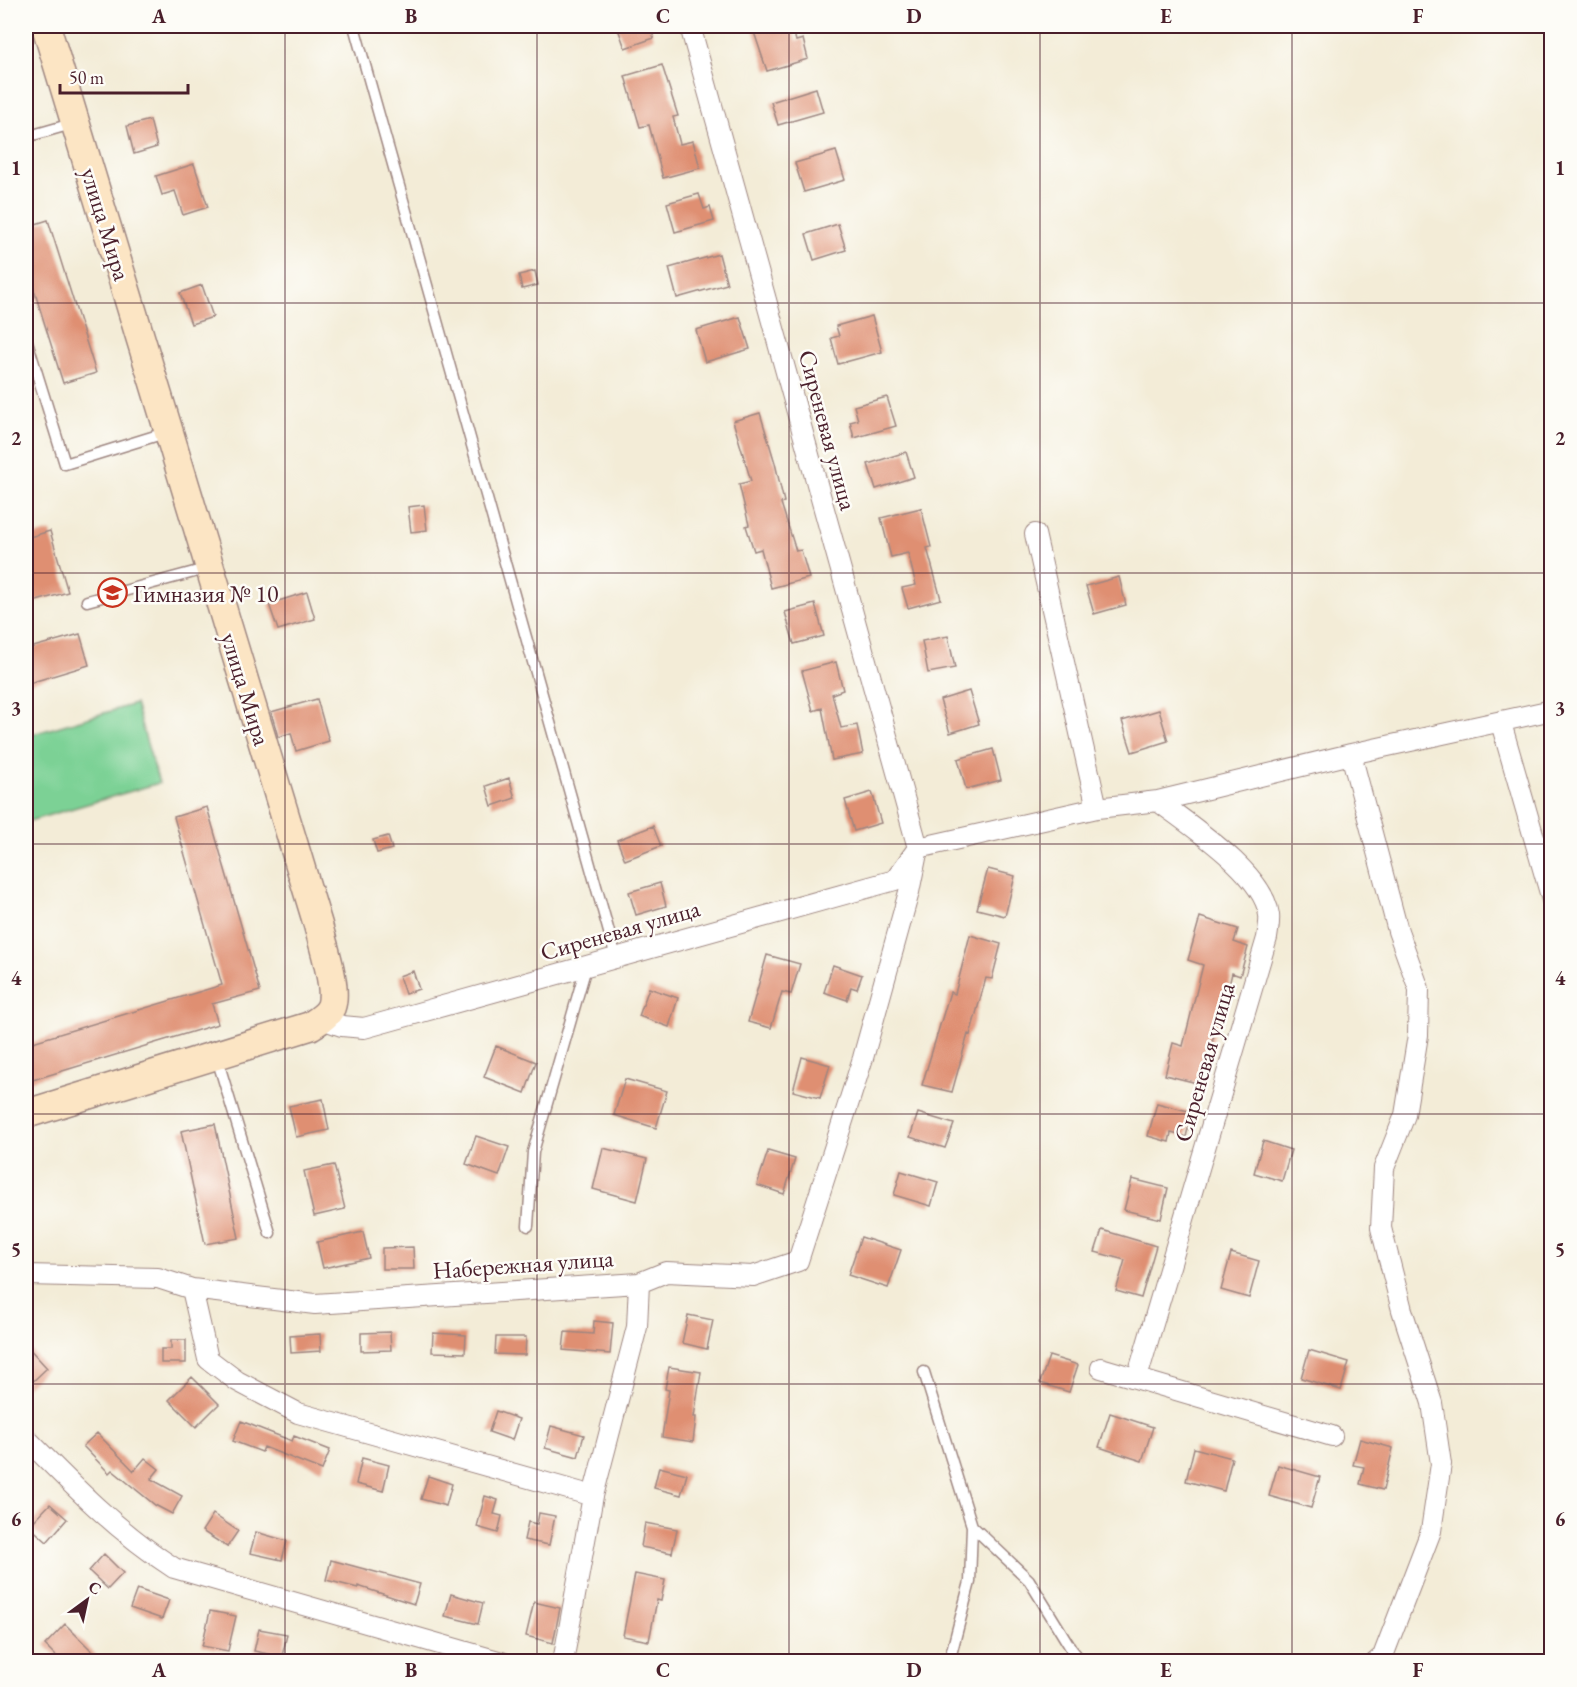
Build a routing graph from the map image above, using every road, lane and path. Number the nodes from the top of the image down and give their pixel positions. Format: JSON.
{"nodes":[{"id":1,"x":46,"y":26,"type":"edge"},
{"id":2,"x":354,"y":26,"type":"edge"},
{"id":3,"x":690,"y":26,"type":"edge"},
{"id":4,"x":75,"y":123,"type":"junction"},
{"id":5,"x":26,"y":137,"type":"edge"},
{"id":6,"x":26,"y":338,"type":"edge"},
{"id":7,"x":169,"y":432,"type":"junction"},
{"id":8,"x":1035,"y":534,"type":"dead end"},
{"id":9,"x":210,"y":567,"type":"junction"},
{"id":10,"x":87,"y":600,"type":"dead end"},
{"id":11,"x":1551,"y":710,"type":"edge"},
{"id":12,"x":1501,"y":723,"type":"junction"},
{"id":13,"x":1351,"y":754,"type":"junction"},
{"id":14,"x":1158,"y":801,"type":"junction"},
{"id":15,"x":1097,"y":808,"type":"junction"},
{"id":16,"x":918,"y":848,"type":"junction"},
{"id":17,"x":1551,"y":900,"type":"edge"},
{"id":18,"x":616,"y":957,"type":"junction"},
{"id":19,"x":586,"y":966,"type":"junction"},
{"id":20,"x":322,"y":1019,"type":"junction"},
{"id":21,"x":216,"y":1054,"type":"junction"},
{"id":22,"x":26,"y":1114,"type":"edge"},
{"id":23,"x":528,"y":1226,"type":"dead end"},
{"id":24,"x":270,"y":1233,"type":"dead end"},
{"id":25,"x":26,"y":1275,"type":"edge"},
{"id":26,"x":639,"y":1283,"type":"junction"},
{"id":27,"x":192,"y":1289,"type":"junction"},
{"id":28,"x":1101,"y":1368,"type":"dead end"},
{"id":29,"x":924,"y":1372,"type":"dead end"},
{"id":30,"x":1137,"y":1378,"type":"junction"},
{"id":31,"x":1332,"y":1436,"type":"dead end"},
{"id":32,"x":26,"y":1438,"type":"edge"},
{"id":33,"x":593,"y":1496,"type":"junction"},
{"id":34,"x":972,"y":1526,"type":"junction"},
{"id":35,"x":502,"y":1662,"type":"edge"},
{"id":36,"x":563,"y":1662,"type":"edge"},
{"id":37,"x":950,"y":1662,"type":"edge"},
{"id":38,"x":1082,"y":1662,"type":"edge"},
{"id":39,"x":1376,"y":1662,"type":"edge"}],
"edges":[{"from":1,"to":4,"type":"street","name":"улица Мира"},
{"from":2,"to":18,"type":"lane"},
{"from":3,"to":16,"type":"street","name":"Сиреневая улица"},
{"from":4,"to":5,"type":"lane"},
{"from":4,"to":7,"type":"street","name":"улица Мира"},
{"from":6,"to":7,"type":"lane"},
{"from":7,"to":9,"type":"street","name":"улица Мира"},
{"from":8,"to":15,"type":"street"},
{"from":9,"to":10,"type":"lane"},
{"from":9,"to":20,"type":"street","name":"улица Мира"},
{"from":11,"to":12,"type":"street"},
{"from":12,"to":13,"type":"street"},
{"from":12,"to":17,"type":"street"},
{"from":13,"to":14,"type":"street"},
{"from":13,"to":39,"type":"street"},
{"from":14,"to":15,"type":"street"},
{"from":14,"to":30,"type":"street","name":"Сиреневая улица"},
{"from":15,"to":16,"type":"street"},
{"from":16,"to":18,"type":"street","name":"Сиреневая улица"},
{"from":16,"to":26,"type":"street","name":"Сиреневая улица"},
{"from":18,"to":19,"type":"street","name":"Сиреневая улица"},
{"from":19,"to":20,"type":"street","name":"Сиреневая улица"},
{"from":19,"to":23,"type":"lane"},
{"from":20,"to":21,"type":"street"},
{"from":21,"to":22,"type":"street"},
{"from":21,"to":24,"type":"lane"},
{"from":25,"to":27,"type":"street","name":"Набережная улица"},
{"from":26,"to":27,"type":"street","name":"Набережная улица"},
{"from":26,"to":33,"type":"street","name":"Набережная улица"},
{"from":27,"to":33,"type":"street"},
{"from":28,"to":30,"type":"street"},
{"from":29,"to":34,"type":"lane"},
{"from":30,"to":31,"type":"street"},
{"from":32,"to":35,"type":"street"},
{"from":33,"to":36,"type":"street","name":"Набережная улица"},
{"from":34,"to":37,"type":"lane"},
{"from":34,"to":38,"type":"lane"}]}
